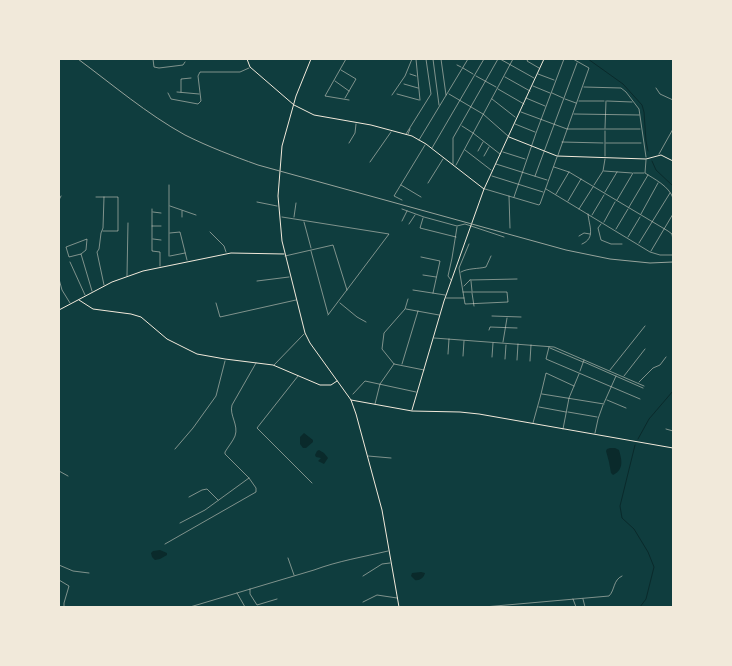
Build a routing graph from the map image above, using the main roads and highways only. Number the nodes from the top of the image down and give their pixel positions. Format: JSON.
{"nodes":[{"id":1,"x":247,"y":59,"type":"edge"},
{"id":2,"x":311,"y":59,"type":"edge"},
{"id":3,"x":544,"y":59,"type":"edge"},
{"id":4,"x":294,"y":106,"type":"junction"},
{"id":5,"x":509,"y":136,"type":"junction"},
{"id":6,"x":673,"y":161,"type":"edge"},
{"id":7,"x":484,"y":189,"type":"junction"},
{"id":8,"x":285,"y":255,"type":"junction"},
{"id":9,"x":79,"y":300,"type":"junction"},
{"id":10,"x":59,"y":310,"type":"edge"},
{"id":11,"x":337,"y":381,"type":"junction"},
{"id":12,"x":351,"y":400,"type":"junction"},
{"id":13,"x":412,"y":411,"type":"junction"},
{"id":14,"x":673,"y":448,"type":"edge"},
{"id":15,"x":399,"y":607,"type":"edge"}],
"edges":[{"from":1,"to":4,"type":"main road"},
{"from":2,"to":4,"type":"main road"},
{"from":3,"to":5,"type":"main road"},
{"from":4,"to":7,"type":"main road"},
{"from":4,"to":8,"type":"main road"},
{"from":5,"to":6,"type":"main road"},
{"from":5,"to":7,"type":"main road"},
{"from":7,"to":13,"type":"main road"},
{"from":8,"to":9,"type":"main road"},
{"from":8,"to":11,"type":"main road"},
{"from":9,"to":10,"type":"main road"},
{"from":9,"to":11,"type":"main road"},
{"from":11,"to":12,"type":"main road"},
{"from":12,"to":13,"type":"main road"},
{"from":12,"to":15,"type":"main road"},
{"from":13,"to":14,"type":"main road"}]}
